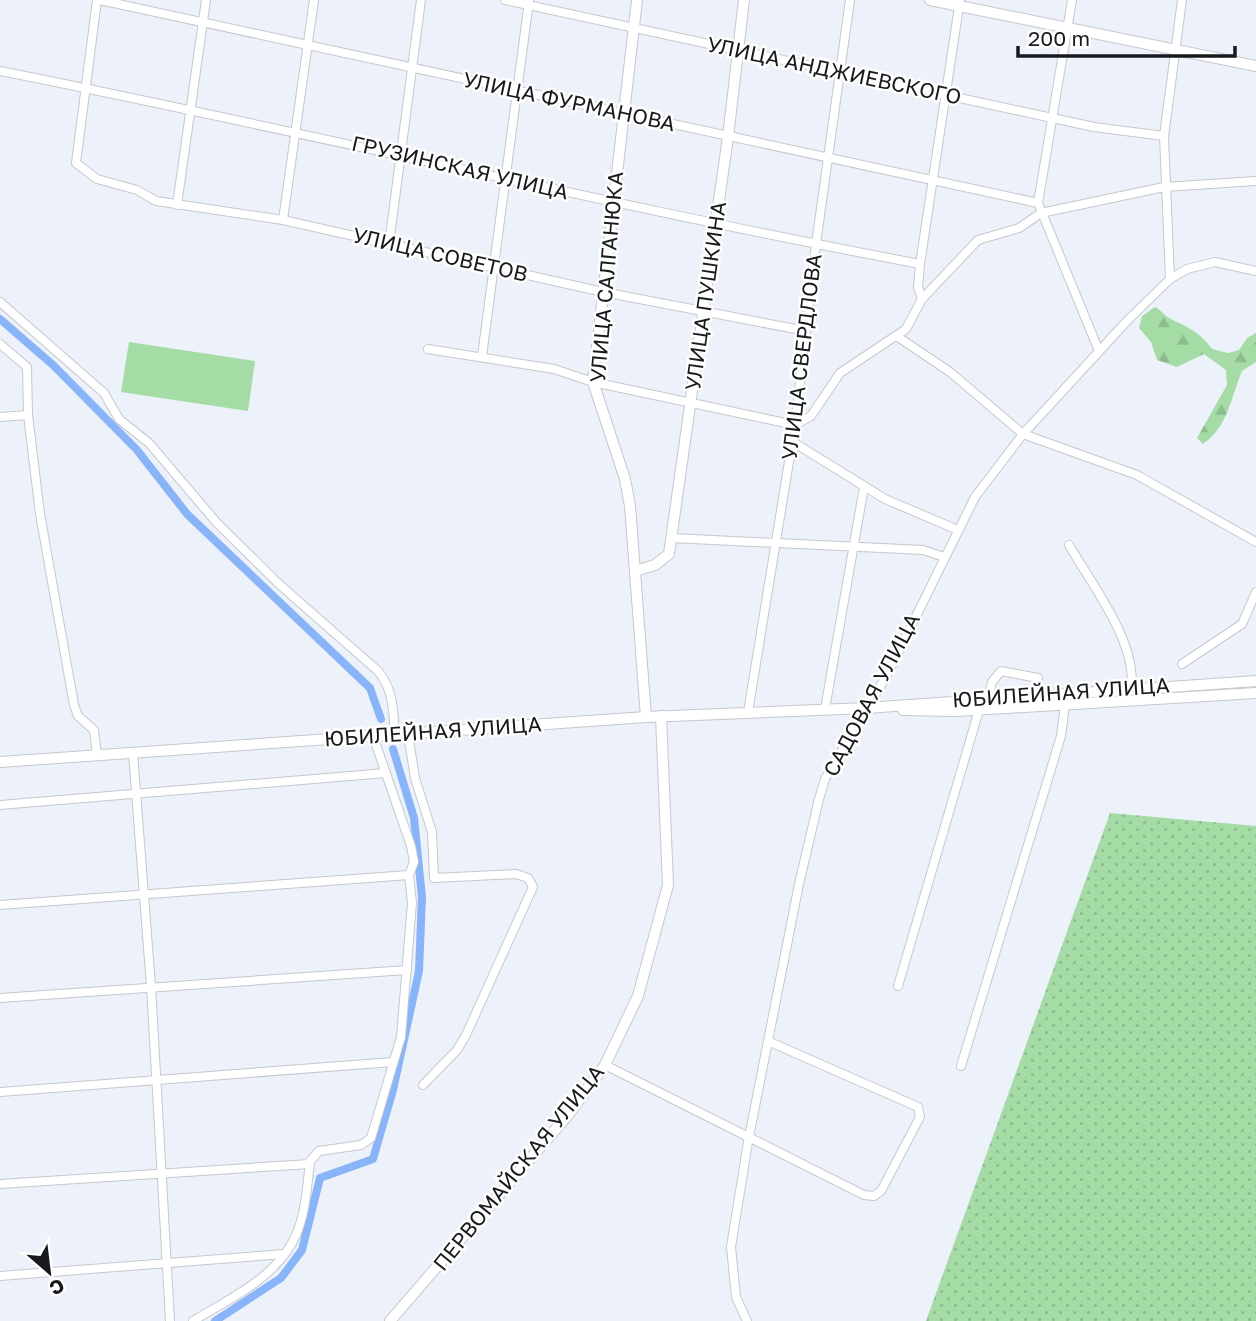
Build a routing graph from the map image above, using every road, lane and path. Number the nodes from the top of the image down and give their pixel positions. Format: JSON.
{"nodes":[{"id":1,"x":98,"y":0,"type":"edge"},
{"id":2,"x":206,"y":0,"type":"edge"},
{"id":3,"x":314,"y":0,"type":"edge"},
{"id":4,"x":421,"y":0,"type":"edge"},
{"id":5,"x":505,"y":0,"type":"edge"},
{"id":6,"x":637,"y":0,"type":"edge"},
{"id":7,"x":744,"y":0,"type":"edge"},
{"id":8,"x":849,"y":0,"type":"edge"},
{"id":9,"x":930,"y":0,"type":"edge"},
{"id":10,"x":1072,"y":0,"type":"edge"},
{"id":11,"x":1182,"y":0,"type":"edge"},
{"id":12,"x":529,"y":2,"type":"edge"},
{"id":13,"x":959,"y":3,"type":"edge"},
{"id":14,"x":203,"y":22,"type":"junction"},
{"id":15,"x":634,"y":27,"type":"junction"},
{"id":16,"x":1068,"y":28,"type":"junction"},
{"id":17,"x":309,"y":46,"type":"junction"},
{"id":18,"x":1174,"y":48,"type":"junction"},
{"id":19,"x":737,"y":52,"type":"junction"},
{"id":20,"x":1256,"y":66,"type":"edge"},
{"id":21,"x":414,"y":68,"type":"junction"},
{"id":22,"x":0,"y":71,"type":"edge"},
{"id":23,"x":841,"y":72,"type":"junction"},
{"id":24,"x":83,"y":88,"type":"junction"},
{"id":25,"x":518,"y":91,"type":"junction"},
{"id":26,"x":947,"y":94,"type":"junction"},
{"id":27,"x":189,"y":110,"type":"junction"},
{"id":28,"x":623,"y":114,"type":"junction"},
{"id":29,"x":1055,"y":117,"type":"junction"},
{"id":30,"x":297,"y":133,"type":"junction"},
{"id":31,"x":729,"y":136,"type":"junction"},
{"id":32,"x":1164,"y":136,"type":"junction"},
{"id":33,"x":402,"y":155,"type":"junction"},
{"id":34,"x":828,"y":158,"type":"junction"},
{"id":35,"x":507,"y":177,"type":"junction"},
{"id":36,"x":934,"y":178,"type":"junction"},
{"id":37,"x":1256,"y":178,"type":"edge"},
{"id":38,"x":1164,"y":187,"type":"junction"},
{"id":39,"x":612,"y":203,"type":"junction"},
{"id":40,"x":1038,"y":203,"type":"junction"},
{"id":41,"x":177,"y":205,"type":"junction"},
{"id":42,"x":1041,"y":213,"type":"junction"},
{"id":43,"x":284,"y":220,"type":"junction"},
{"id":44,"x":716,"y":224,"type":"junction"},
{"id":45,"x":389,"y":244,"type":"junction"},
{"id":46,"x":816,"y":244,"type":"junction"},
{"id":47,"x":920,"y":264,"type":"junction"},
{"id":48,"x":494,"y":268,"type":"junction"},
{"id":49,"x":1256,"y":271,"type":"edge"},
{"id":50,"x":1170,"y":279,"type":"junction"},
{"id":51,"x":603,"y":292,"type":"junction"},
{"id":52,"x":922,"y":299,"type":"junction"},
{"id":53,"x":0,"y":302,"type":"edge"},
{"id":54,"x":704,"y":313,"type":"junction"},
{"id":55,"x":806,"y":331,"type":"junction"},
{"id":56,"x":898,"y":337,"type":"junction"},
{"id":57,"x":0,"y":344,"type":"edge"},
{"id":58,"x":428,"y":349,"type":"dead end"},
{"id":59,"x":1099,"y":351,"type":"junction"},
{"id":60,"x":482,"y":356,"type":"junction"},
{"id":61,"x":593,"y":382,"type":"junction"},
{"id":62,"x":692,"y":404,"type":"junction"},
{"id":63,"x":28,"y":415,"type":"junction"},
{"id":64,"x":0,"y":417,"type":"edge"},
{"id":65,"x":795,"y":425,"type":"junction"},
{"id":66,"x":1023,"y":434,"type":"junction"},
{"id":67,"x":793,"y":442,"type":"junction"},
{"id":68,"x":864,"y":487,"type":"junction"},
{"id":69,"x":958,"y":530,"type":"junction"},
{"id":70,"x":671,"y":538,"type":"junction"},
{"id":71,"x":1256,"y":542,"type":"edge"},
{"id":72,"x":777,"y":543,"type":"junction"},
{"id":73,"x":1069,"y":545,"type":"dead end"},
{"id":74,"x":852,"y":546,"type":"junction"},
{"id":75,"x":944,"y":557,"type":"junction"},
{"id":76,"x":635,"y":570,"type":"junction"},
{"id":77,"x":1256,"y":592,"type":"edge"},
{"id":78,"x":1182,"y":664,"type":"dead end"},
{"id":79,"x":1038,"y":678,"type":"dead end"},
{"id":80,"x":1256,"y":681,"type":"edge"},
{"id":81,"x":1131,"y":688,"type":"junction"},
{"id":82,"x":1226,"y":689,"type":"junction"},
{"id":83,"x":1256,"y":693,"type":"edge"},
{"id":84,"x":988,"y":698,"type":"junction"},
{"id":85,"x":1065,"y":705,"type":"junction"},
{"id":86,"x":866,"y":708,"type":"junction"},
{"id":87,"x":825,"y":709,"type":"junction"},
{"id":88,"x":979,"y":710,"type":"junction"},
{"id":89,"x":748,"y":712,"type":"junction"},
{"id":90,"x":661,"y":716,"type":"junction"},
{"id":91,"x":646,"y":717,"type":"junction"},
{"id":92,"x":395,"y":734,"type":"junction"},
{"id":93,"x":408,"y":734,"type":"junction"},
{"id":94,"x":373,"y":736,"type":"junction"},
{"id":95,"x":132,"y":753,"type":"junction"},
{"id":96,"x":97,"y":755,"type":"junction"},
{"id":97,"x":0,"y":762,"type":"edge"},
{"id":98,"x":386,"y":773,"type":"junction"},
{"id":99,"x":136,"y":794,"type":"junction"},
{"id":100,"x":0,"y":805,"type":"edge"},
{"id":101,"x":409,"y":875,"type":"junction"},
{"id":102,"x":144,"y":895,"type":"junction"},
{"id":103,"x":0,"y":905,"type":"edge"},
{"id":104,"x":407,"y":970,"type":"junction"},
{"id":105,"x":151,"y":986,"type":"junction"},
{"id":106,"x":898,"y":986,"type":"dead end"},
{"id":107,"x":0,"y":998,"type":"edge"},
{"id":108,"x":770,"y":1042,"type":"junction"},
{"id":109,"x":393,"y":1062,"type":"junction"},
{"id":110,"x":605,"y":1065,"type":"junction"},
{"id":111,"x":961,"y":1066,"type":"dead end"},
{"id":112,"x":156,"y":1081,"type":"junction"},
{"id":113,"x":424,"y":1085,"type":"dead end"},
{"id":114,"x":0,"y":1092,"type":"edge"},
{"id":115,"x":750,"y":1136,"type":"junction"},
{"id":116,"x":310,"y":1164,"type":"junction"},
{"id":117,"x":162,"y":1173,"type":"junction"},
{"id":118,"x":0,"y":1184,"type":"edge"},
{"id":119,"x":284,"y":1254,"type":"junction"},
{"id":120,"x":169,"y":1264,"type":"junction"},
{"id":121,"x":0,"y":1276,"type":"edge"},
{"id":122,"x":170,"y":1321,"type":"edge"},
{"id":123,"x":193,"y":1321,"type":"edge"},
{"id":124,"x":390,"y":1321,"type":"edge"},
{"id":125,"x":747,"y":1321,"type":"edge"}],
"edges":[{"from":1,"to":14,"type":"street","name":"УЛИЦА ФУРМАНОВА"},
{"from":1,"to":24,"type":"street"},
{"from":2,"to":14,"type":"street"},
{"from":3,"to":17,"type":"street"},
{"from":4,"to":21,"type":"street"},
{"from":5,"to":12,"type":"street","name":"УЛИЦА АНДЖИЕВСКОГО"},
{"from":6,"to":15,"type":"main road","name":"УЛИЦА САЛГАНЮКА"},
{"from":7,"to":19,"type":"main road","name":"УЛИЦА ПУШКИНА"},
{"from":8,"to":23,"type":"street","name":"УЛИЦА СВЕРДЛОВА"},
{"from":9,"to":13,"type":"main road"},
{"from":10,"to":16,"type":"street"},
{"from":11,"to":18,"type":"street"},
{"from":12,"to":15,"type":"street","name":"УЛИЦА АНДЖИЕВСКОГО"},
{"from":12,"to":25,"type":"street"},
{"from":13,"to":16,"type":"main road"},
{"from":13,"to":26,"type":"street"},
{"from":14,"to":17,"type":"street","name":"УЛИЦА ФУРМАНОВА"},
{"from":14,"to":27,"type":"street"},
{"from":15,"to":19,"type":"street","name":"УЛИЦА АНДЖИЕВСКОГО"},
{"from":15,"to":28,"type":"main road","name":"УЛИЦА САЛГАНЮКА"},
{"from":16,"to":18,"type":"main road"},
{"from":16,"to":29,"type":"street"},
{"from":17,"to":21,"type":"street","name":"УЛИЦА ФУРМАНОВА"},
{"from":17,"to":30,"type":"street"},
{"from":18,"to":20,"type":"main road"},
{"from":18,"to":32,"type":"street"},
{"from":19,"to":23,"type":"street","name":"УЛИЦА АНДЖИЕВСКОГО"},
{"from":19,"to":31,"type":"main road","name":"УЛИЦА ПУШКИНА"},
{"from":21,"to":25,"type":"street","name":"УЛИЦА ФУРМАНОВА"},
{"from":21,"to":33,"type":"street"},
{"from":22,"to":24,"type":"street","name":"ГРУЗИНСКАЯ УЛИЦА"},
{"from":23,"to":26,"type":"street","name":"УЛИЦА АНДЖИЕВСКОГО"},
{"from":23,"to":34,"type":"street","name":"УЛИЦА СВЕРДЛОВА"},
{"from":24,"to":27,"type":"street","name":"ГРУЗИНСКАЯ УЛИЦА"},
{"from":24,"to":41,"type":"street","name":"УЛИЦА СОВЕТОВ"},
{"from":25,"to":28,"type":"street","name":"УЛИЦА ФУРМАНОВА"},
{"from":25,"to":35,"type":"street"},
{"from":26,"to":29,"type":"street","name":"УЛИЦА АНДЖИЕВСКОГО"},
{"from":26,"to":36,"type":"street"},
{"from":27,"to":30,"type":"street","name":"ГРУЗИНСКАЯ УЛИЦА"},
{"from":27,"to":41,"type":"street"},
{"from":28,"to":31,"type":"street","name":"УЛИЦА ФУРМАНОВА"},
{"from":28,"to":39,"type":"main road","name":"УЛИЦА САЛГАНЮКА"},
{"from":29,"to":32,"type":"street","name":"УЛИЦА АНДЖИЕВСКОГО"},
{"from":29,"to":40,"type":"street"},
{"from":30,"to":33,"type":"street","name":"ГРУЗИНСКАЯ УЛИЦА"},
{"from":30,"to":43,"type":"street"},
{"from":31,"to":34,"type":"street","name":"УЛИЦА ФУРМАНОВА"},
{"from":31,"to":44,"type":"main road","name":"УЛИЦА ПУШКИНА"},
{"from":32,"to":38,"type":"street"},
{"from":33,"to":35,"type":"street","name":"ГРУЗИНСКАЯ УЛИЦА"},
{"from":33,"to":45,"type":"street"},
{"from":34,"to":36,"type":"street","name":"УЛИЦА ФУРМАНОВА"},
{"from":34,"to":46,"type":"street","name":"УЛИЦА СВЕРДЛОВА"},
{"from":35,"to":39,"type":"street","name":"ГРУЗИНСКАЯ УЛИЦА"},
{"from":35,"to":48,"type":"street"},
{"from":36,"to":40,"type":"street","name":"УЛИЦА ФУРМАНОВА"},
{"from":36,"to":47,"type":"street"},
{"from":37,"to":38,"type":"street"},
{"from":38,"to":42,"type":"street"},
{"from":38,"to":50,"type":"street"},
{"from":39,"to":44,"type":"street","name":"ГРУЗИНСКАЯ УЛИЦА"},
{"from":39,"to":51,"type":"main road","name":"УЛИЦА САЛГАНЮКА"},
{"from":40,"to":42,"type":"street"},
{"from":41,"to":43,"type":"street","name":"УЛИЦА СОВЕТОВ"},
{"from":42,"to":52,"type":"street"},
{"from":42,"to":59,"type":"street"},
{"from":43,"to":45,"type":"street","name":"УЛИЦА СОВЕТОВ"},
{"from":44,"to":46,"type":"street","name":"ГРУЗИНСКАЯ УЛИЦА"},
{"from":44,"to":54,"type":"main road","name":"УЛИЦА ПУШКИНА"},
{"from":45,"to":48,"type":"street","name":"УЛИЦА СОВЕТОВ"},
{"from":46,"to":47,"type":"street","name":"ГРУЗИНСКАЯ УЛИЦА"},
{"from":46,"to":55,"type":"street","name":"УЛИЦА СВЕРДЛОВА"},
{"from":47,"to":52,"type":"street"},
{"from":48,"to":51,"type":"street","name":"УЛИЦА СОВЕТОВ"},
{"from":48,"to":60,"type":"street"},
{"from":49,"to":50,"type":"street","name":"САДОВАЯ УЛИЦА"},
{"from":50,"to":59,"type":"street","name":"САДОВАЯ УЛИЦА"},
{"from":51,"to":54,"type":"street","name":"УЛИЦА СОВЕТОВ"},
{"from":51,"to":61,"type":"main road","name":"УЛИЦА САЛГАНЮКА"},
{"from":52,"to":56,"type":"street"},
{"from":53,"to":92,"type":"street"},
{"from":54,"to":55,"type":"street","name":"УЛИЦА СОВЕТОВ"},
{"from":54,"to":62,"type":"main road","name":"УЛИЦА ПУШКИНА"},
{"from":55,"to":65,"type":"street","name":"УЛИЦА СВЕРДЛОВА"},
{"from":56,"to":65,"type":"street"},
{"from":56,"to":66,"type":"street"},
{"from":57,"to":63,"type":"street"},
{"from":58,"to":60,"type":"street"},
{"from":59,"to":66,"type":"street","name":"САДОВАЯ УЛИЦА"},
{"from":60,"to":61,"type":"street"},
{"from":61,"to":62,"type":"street"},
{"from":61,"to":76,"type":"main road","name":"УЛИЦА САЛГАНЮКА"},
{"from":62,"to":65,"type":"street"},
{"from":62,"to":70,"type":"main road","name":"УЛИЦА ПУШКИНА"},
{"from":63,"to":64,"type":"street"},
{"from":63,"to":96,"type":"street"},
{"from":65,"to":67,"type":"street","name":"УЛИЦА СВЕРДЛОВА"},
{"from":66,"to":69,"type":"street","name":"САДОВАЯ УЛИЦА"},
{"from":66,"to":71,"type":"street"},
{"from":67,"to":68,"type":"street"},
{"from":67,"to":72,"type":"street","name":"УЛИЦА СВЕРДЛОВА"},
{"from":68,"to":69,"type":"street"},
{"from":68,"to":74,"type":"street"},
{"from":69,"to":75,"type":"street","name":"САДОВАЯ УЛИЦА"},
{"from":70,"to":72,"type":"street"},
{"from":70,"to":76,"type":"main road","name":"УЛИЦА ПУШКИНА"},
{"from":72,"to":74,"type":"street"},
{"from":72,"to":89,"type":"street","name":"УЛИЦА СВЕРДЛОВА"},
{"from":73,"to":81,"type":"street"},
{"from":74,"to":75,"type":"street"},
{"from":74,"to":87,"type":"street"},
{"from":75,"to":86,"type":"street","name":"САДОВАЯ УЛИЦА"},
{"from":76,"to":91,"type":"main road","name":"УЛИЦА САЛГАНЮКА"},
{"from":77,"to":78,"type":"street"},
{"from":79,"to":84,"type":"street"},
{"from":80,"to":82,"type":"main road","name":"ЮБИЛЕЙНАЯ УЛИЦА"},
{"from":81,"to":82,"type":"main road","name":"ЮБИЛЕЙНАЯ УЛИЦА"},
{"from":81,"to":84,"type":"main road","name":"ЮБИЛЕЙНАЯ УЛИЦА"},
{"from":82,"to":83,"type":"main road","name":"ЮБИЛЕЙНАЯ УЛИЦА"},
{"from":82,"to":85,"type":"main road","name":"ЮБИЛЕЙНАЯ УЛИЦА"},
{"from":84,"to":86,"type":"main road","name":"ЮБИЛЕЙНАЯ УЛИЦА"},
{"from":85,"to":88,"type":"main road","name":"ЮБИЛЕЙНАЯ УЛИЦА"},
{"from":85,"to":111,"type":"street"},
{"from":86,"to":87,"type":"main road","name":"ЮБИЛЕЙНАЯ УЛИЦА"},
{"from":86,"to":88,"type":"main road","name":"ЮБИЛЕЙНАЯ УЛИЦА"},
{"from":86,"to":108,"type":"street","name":"САДОВАЯ УЛИЦА"},
{"from":87,"to":89,"type":"main road","name":"ЮБИЛЕЙНАЯ УЛИЦА"},
{"from":88,"to":106,"type":"street"},
{"from":89,"to":90,"type":"main road","name":"ЮБИЛЕЙНАЯ УЛИЦА"},
{"from":90,"to":91,"type":"main road","name":"ЮБИЛЕЙНАЯ УЛИЦА"},
{"from":90,"to":110,"type":"main road","name":"ПЕРВОМАЙСКАЯ УЛИЦА"},
{"from":91,"to":93,"type":"main road","name":"ЮБИЛЕЙНАЯ УЛИЦА"},
{"from":92,"to":93,"type":"main road","name":"ЮБИЛЕЙНАЯ УЛИЦА"},
{"from":92,"to":94,"type":"main road","name":"ЮБИЛЕЙНАЯ УЛИЦА"},
{"from":93,"to":113,"type":"street"},
{"from":94,"to":95,"type":"main road","name":"ЮБИЛЕЙНАЯ УЛИЦА"},
{"from":94,"to":98,"type":"street"},
{"from":95,"to":96,"type":"main road","name":"ЮБИЛЕЙНАЯ УЛИЦА"},
{"from":95,"to":99,"type":"street"},
{"from":96,"to":97,"type":"main road","name":"ЮБИЛЕЙНАЯ УЛИЦА"},
{"from":98,"to":99,"type":"street"},
{"from":98,"to":101,"type":"street"},
{"from":99,"to":100,"type":"street"},
{"from":99,"to":102,"type":"street"},
{"from":101,"to":102,"type":"street"},
{"from":101,"to":104,"type":"street"},
{"from":102,"to":103,"type":"street"},
{"from":102,"to":105,"type":"street"},
{"from":104,"to":105,"type":"street"},
{"from":104,"to":109,"type":"street"},
{"from":105,"to":107,"type":"street"},
{"from":105,"to":112,"type":"street"},
{"from":108,"to":115,"type":"street","name":"САДОВАЯ УЛИЦА"},
{"from":108,"to":115,"type":"street"},
{"from":109,"to":112,"type":"street"},
{"from":109,"to":116,"type":"street"},
{"from":110,"to":115,"type":"street"},
{"from":110,"to":124,"type":"main road","name":"ПЕРВОМАЙСКАЯ УЛИЦА"},
{"from":112,"to":114,"type":"street"},
{"from":112,"to":117,"type":"street"},
{"from":115,"to":125,"type":"street","name":"САДОВАЯ УЛИЦА"},
{"from":116,"to":117,"type":"street"},
{"from":116,"to":119,"type":"street"},
{"from":117,"to":118,"type":"street"},
{"from":117,"to":120,"type":"street"},
{"from":119,"to":120,"type":"street"},
{"from":119,"to":123,"type":"street"},
{"from":120,"to":121,"type":"street"},
{"from":120,"to":122,"type":"street"}]}
